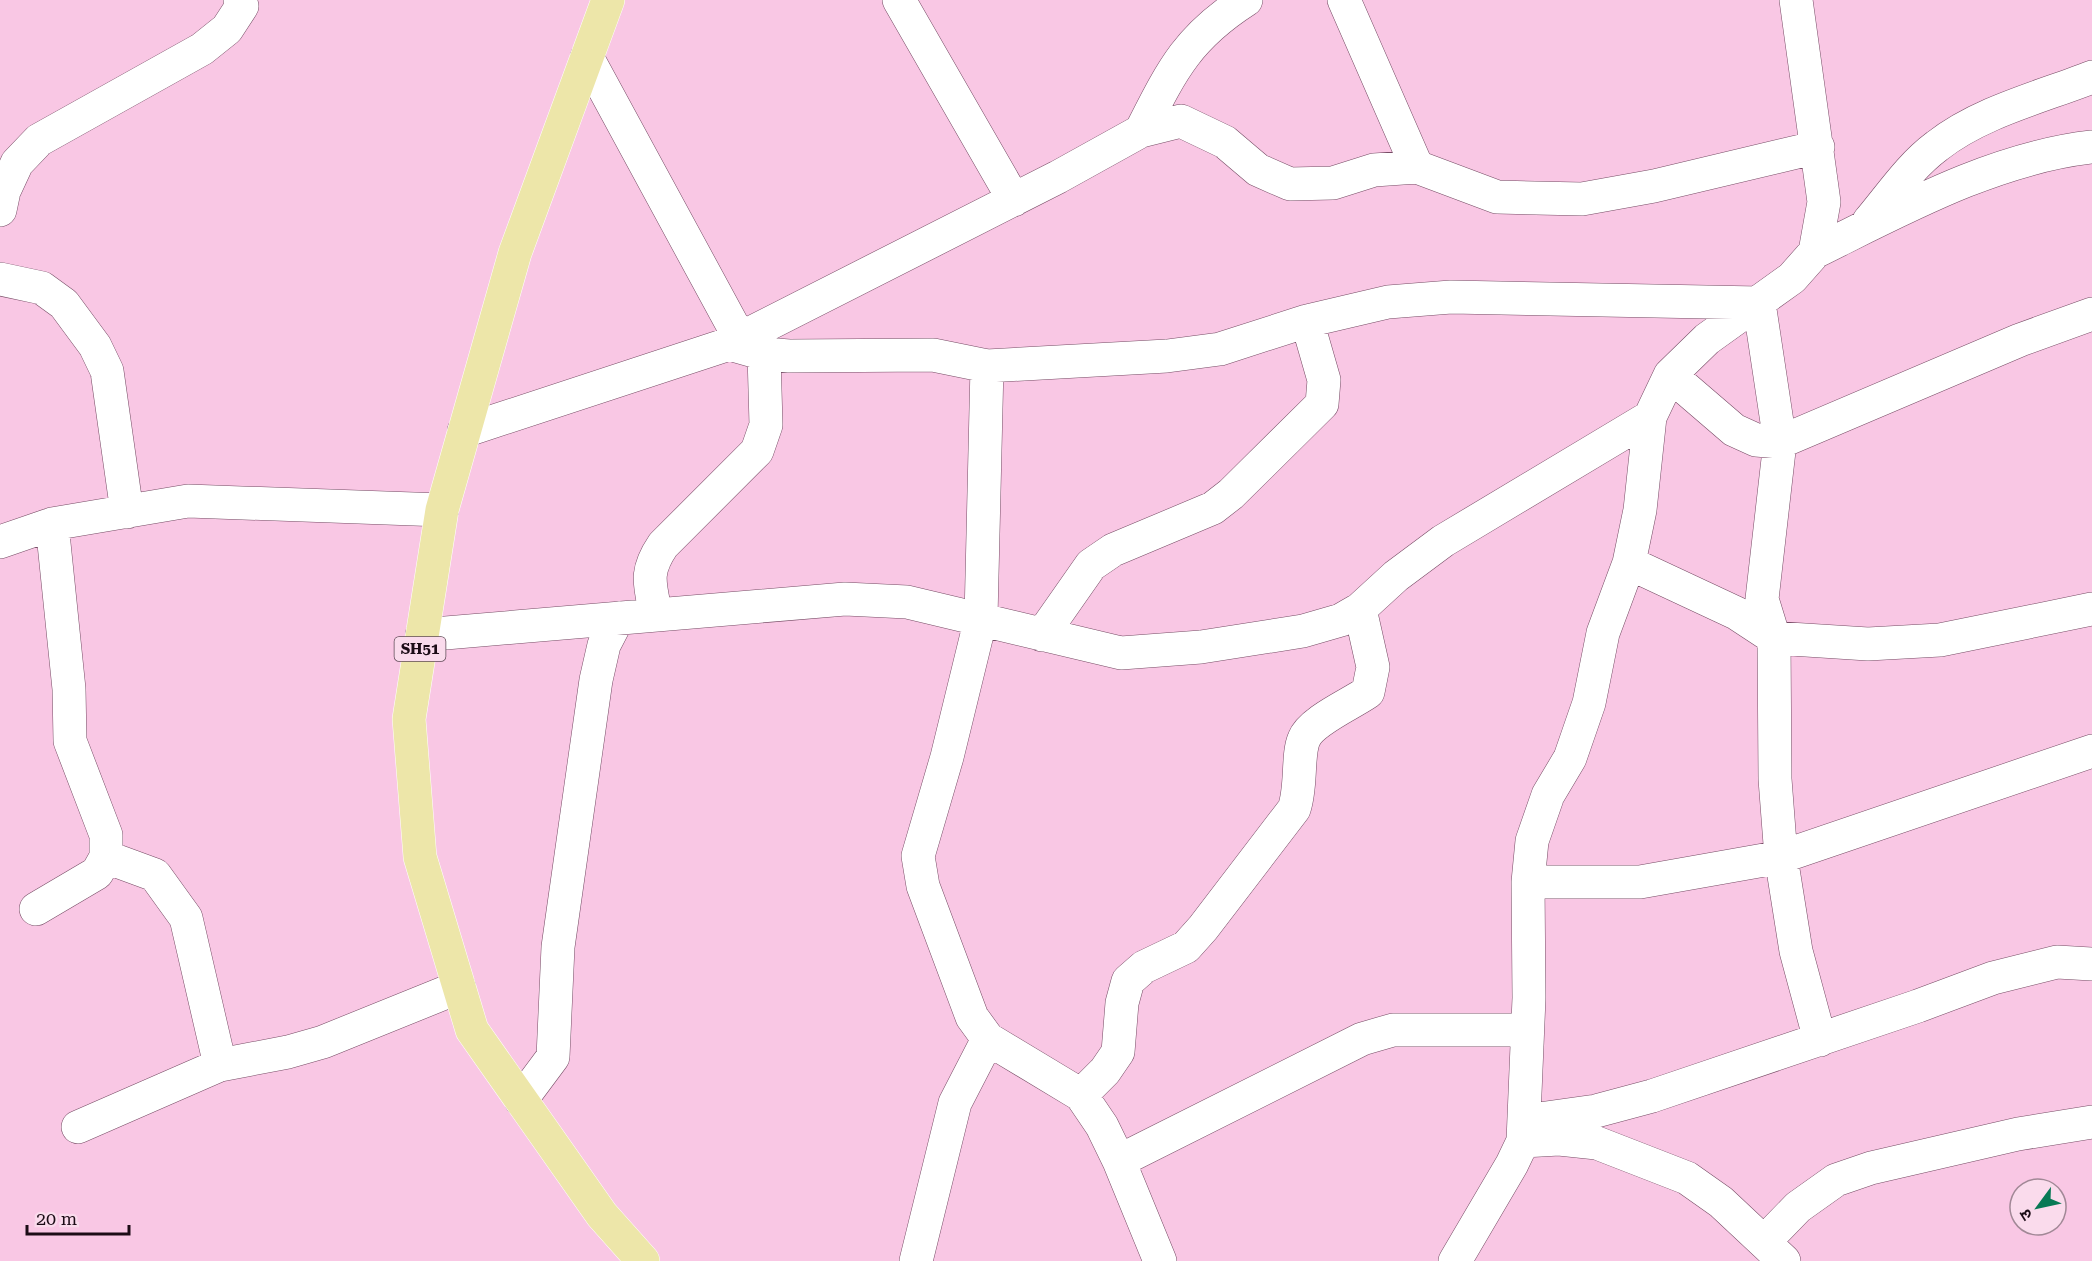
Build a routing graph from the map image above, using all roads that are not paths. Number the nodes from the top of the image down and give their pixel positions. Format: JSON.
{"nodes":[{"id":1,"x":240,"y":0,"type":"edge"},
{"id":2,"x":608,"y":0,"type":"edge"},
{"id":3,"x":899,"y":0,"type":"edge"},
{"id":4,"x":1344,"y":0,"type":"edge"},
{"id":5,"x":1796,"y":0,"type":"edge"},
{"id":6,"x":1226,"y":5,"type":"edge"},
{"id":7,"x":586,"y":57,"type":"junction"},
{"id":8,"x":2092,"y":77,"type":"edge"},
{"id":9,"x":1141,"y":131,"type":"junction"},
{"id":10,"x":1818,"y":147,"type":"junction"},
{"id":11,"x":2092,"y":147,"type":"edge"},
{"id":12,"x":1417,"y":167,"type":"junction"},
{"id":13,"x":1014,"y":200,"type":"junction"},
{"id":14,"x":0,"y":210,"type":"edge"},
{"id":15,"x":1862,"y":229,"type":"junction"},
{"id":16,"x":1815,"y":252,"type":"junction"},
{"id":17,"x":0,"y":279,"type":"edge"},
{"id":18,"x":1759,"y":303,"type":"junction"},
{"id":19,"x":2092,"y":314,"type":"edge"},
{"id":20,"x":1307,"y":321,"type":"junction"},
{"id":21,"x":744,"y":345,"type":"junction"},
{"id":22,"x":987,"y":366,"type":"junction"},
{"id":23,"x":1670,"y":375,"type":"junction"},
{"id":24,"x":1650,"y":417,"type":"junction"},
{"id":25,"x":464,"y":432,"type":"junction"},
{"id":26,"x":1780,"y":442,"type":"junction"},
{"id":27,"x":442,"y":510,"type":"junction"},
{"id":28,"x":127,"y":512,"type":"junction"},
{"id":29,"x":52,"y":524,"type":"junction"},
{"id":30,"x":0,"y":542,"type":"edge"},
{"id":31,"x":1629,"y":563,"type":"junction"},
{"id":32,"x":1360,"y":609,"type":"junction"},
{"id":33,"x":2092,"y":609,"type":"edge"},
{"id":34,"x":656,"y":615,"type":"junction"},
{"id":35,"x":618,"y":618,"type":"junction"},
{"id":36,"x":981,"y":618,"type":"junction"},
{"id":37,"x":422,"y":635,"type":"junction"},
{"id":38,"x":1042,"y":635,"type":"junction"},
{"id":39,"x":1774,"y":638,"type":"junction"},
{"id":40,"x":2092,"y":751,"type":"edge"},
{"id":41,"x":106,"y":857,"type":"junction"},
{"id":42,"x":1781,"y":857,"type":"junction"},
{"id":43,"x":1528,"y":882,"type":"junction"},
{"id":44,"x":36,"y":909,"type":"dead end"},
{"id":45,"x":2092,"y":964,"type":"edge"},
{"id":46,"x":459,"y":987,"type":"junction"},
{"id":47,"x":1526,"y":1030,"type":"junction"},
{"id":48,"x":988,"y":1039,"type":"junction"},
{"id":49,"x":1820,"y":1040,"type":"junction"},
{"id":50,"x":220,"y":1065,"type":"junction"},
{"id":51,"x":1080,"y":1095,"type":"junction"},
{"id":52,"x":521,"y":1100,"type":"junction"},
{"id":53,"x":2092,"y":1122,"type":"edge"},
{"id":54,"x":78,"y":1127,"type":"dead end"},
{"id":55,"x":1524,"y":1131,"type":"junction"},
{"id":56,"x":1119,"y":1161,"type":"junction"},
{"id":57,"x":1775,"y":1251,"type":"edge"},
{"id":58,"x":643,"y":1261,"type":"edge"},
{"id":59,"x":916,"y":1261,"type":"edge"},
{"id":60,"x":1160,"y":1261,"type":"edge"},
{"id":61,"x":1455,"y":1261,"type":"edge"}],
"edges":[{"from":1,"to":14,"type":"street"},
{"from":2,"to":7,"type":"main road","number":"SH51"},
{"from":3,"to":13,"type":"street"},
{"from":4,"to":12,"type":"street"},
{"from":5,"to":10,"type":"street"},
{"from":6,"to":9,"type":"street"},
{"from":7,"to":21,"type":"street"},
{"from":7,"to":25,"type":"main road","number":"SH51"},
{"from":8,"to":15,"type":"street"},
{"from":9,"to":12,"type":"street"},
{"from":9,"to":13,"type":"street"},
{"from":10,"to":12,"type":"street"},
{"from":10,"to":16,"type":"street"},
{"from":11,"to":15,"type":"street"},
{"from":13,"to":21,"type":"street"},
{"from":15,"to":16,"type":"street"},
{"from":16,"to":18,"type":"street"},
{"from":17,"to":28,"type":"street"},
{"from":18,"to":20,"type":"street"},
{"from":18,"to":23,"type":"street"},
{"from":18,"to":26,"type":"street"},
{"from":19,"to":26,"type":"street"},
{"from":20,"to":22,"type":"street"},
{"from":20,"to":38,"type":"street"},
{"from":21,"to":22,"type":"street"},
{"from":21,"to":25,"type":"street"},
{"from":21,"to":34,"type":"street"},
{"from":22,"to":36,"type":"street"},
{"from":23,"to":24,"type":"street"},
{"from":23,"to":26,"type":"street"},
{"from":24,"to":31,"type":"street"},
{"from":24,"to":32,"type":"street"},
{"from":25,"to":27,"type":"main road","number":"SH51"},
{"from":26,"to":39,"type":"street"},
{"from":27,"to":28,"type":"street"},
{"from":27,"to":37,"type":"main road","number":"SH51"},
{"from":28,"to":29,"type":"street"},
{"from":29,"to":30,"type":"street"},
{"from":29,"to":41,"type":"street"},
{"from":31,"to":39,"type":"street"},
{"from":31,"to":43,"type":"street"},
{"from":32,"to":38,"type":"street"},
{"from":32,"to":51,"type":"street"},
{"from":33,"to":39,"type":"street"},
{"from":34,"to":35,"type":"street"},
{"from":34,"to":36,"type":"street"},
{"from":35,"to":37,"type":"street"},
{"from":35,"to":52,"type":"street"},
{"from":36,"to":38,"type":"street"},
{"from":36,"to":48,"type":"street"},
{"from":37,"to":46,"type":"main road","number":"SH51"},
{"from":39,"to":42,"type":"street"},
{"from":40,"to":42,"type":"street"},
{"from":41,"to":44,"type":"street"},
{"from":41,"to":50,"type":"street"},
{"from":42,"to":43,"type":"street"},
{"from":42,"to":49,"type":"street"},
{"from":43,"to":47,"type":"street"},
{"from":45,"to":49,"type":"street"},
{"from":46,"to":50,"type":"street"},
{"from":46,"to":52,"type":"main road","number":"SH51"},
{"from":47,"to":55,"type":"street"},
{"from":47,"to":56,"type":"street"},
{"from":48,"to":51,"type":"street"},
{"from":48,"to":59,"type":"street"},
{"from":49,"to":55,"type":"street"},
{"from":50,"to":54,"type":"street"},
{"from":51,"to":56,"type":"street"},
{"from":52,"to":58,"type":"main road","number":"SH51"},
{"from":53,"to":57,"type":"street"},
{"from":55,"to":57,"type":"street"},
{"from":55,"to":61,"type":"street"},
{"from":56,"to":60,"type":"street"}]}
